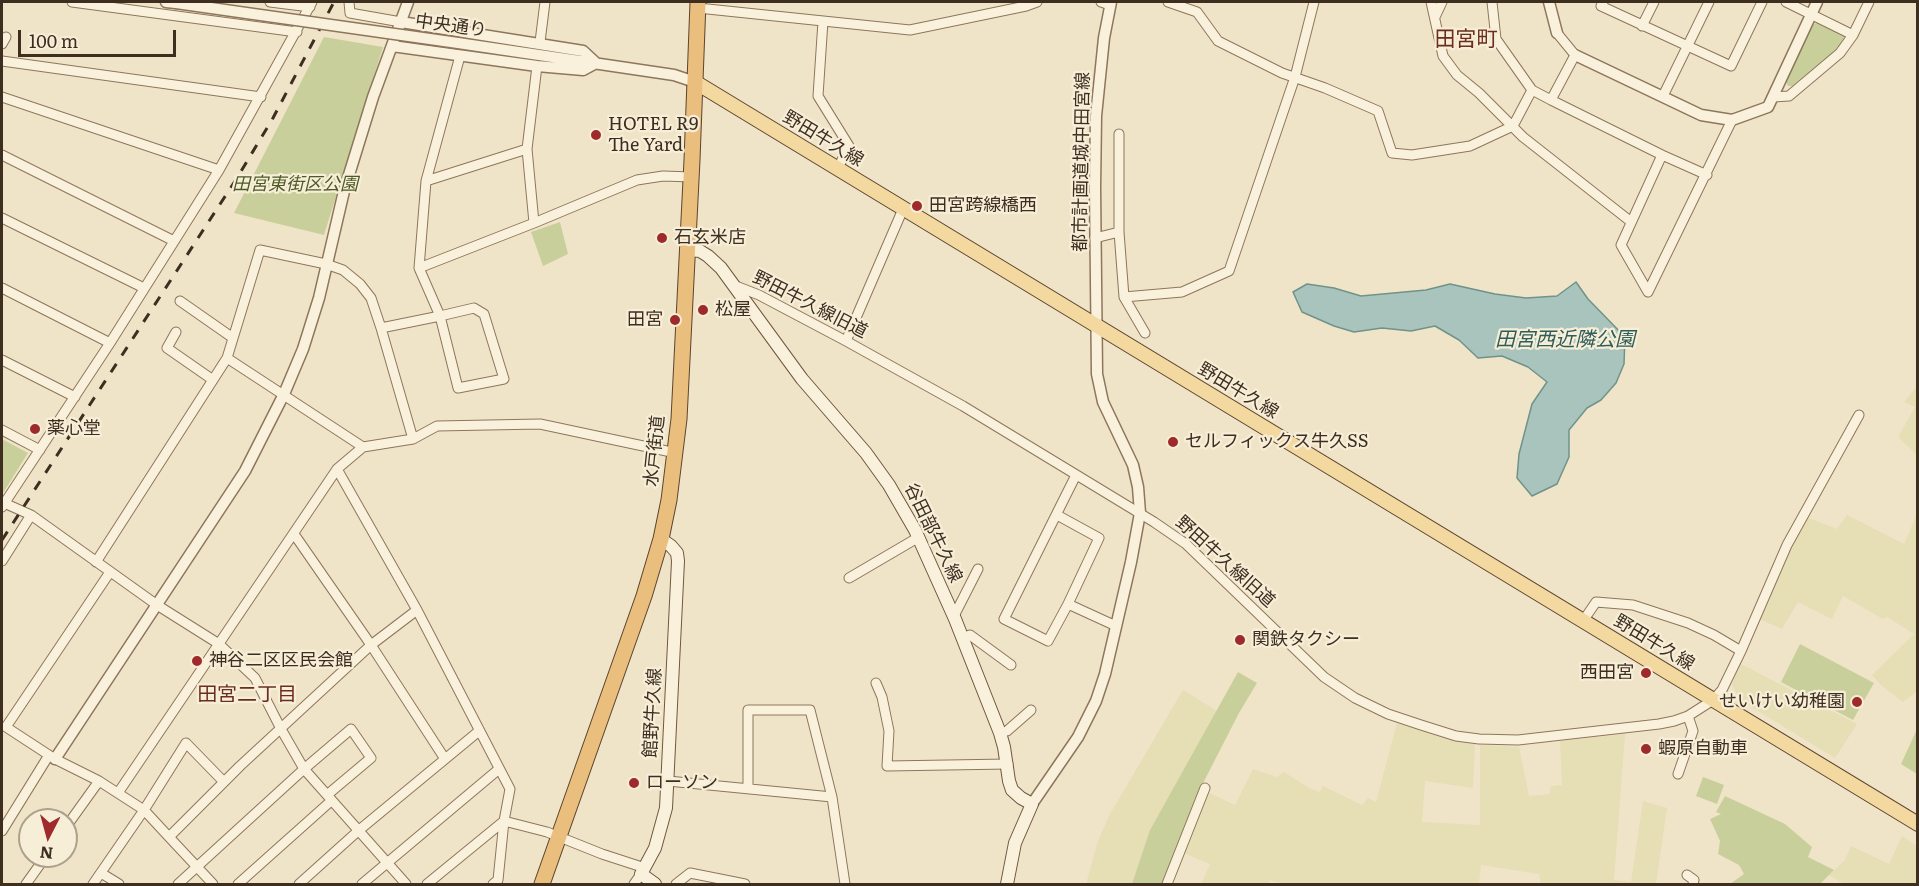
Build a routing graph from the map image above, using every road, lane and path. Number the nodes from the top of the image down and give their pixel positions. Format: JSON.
{"nodes":[{"id":1,"x":72,"y":2,"type":"edge"},
{"id":2,"x":171,"y":2,"type":"edge"},
{"id":3,"x":270,"y":2,"type":"edge"},
{"id":4,"x":350,"y":2,"type":"edge"},
{"id":5,"x":408,"y":2,"type":"edge"},
{"id":6,"x":544,"y":2,"type":"edge"},
{"id":7,"x":1037,"y":2,"type":"edge"},
{"id":8,"x":1168,"y":2,"type":"edge"},
{"id":9,"x":1314,"y":2,"type":"edge"},
{"id":10,"x":1431,"y":2,"type":"edge"},
{"id":11,"x":1442,"y":2,"type":"edge"},
{"id":12,"x":1492,"y":2,"type":"edge"},
{"id":13,"x":1549,"y":2,"type":"edge"},
{"id":14,"x":1603,"y":2,"type":"edge"},
{"id":15,"x":1654,"y":2,"type":"edge"},
{"id":16,"x":1709,"y":2,"type":"edge"},
{"id":17,"x":1762,"y":2,"type":"edge"},
{"id":18,"x":1786,"y":2,"type":"edge"},
{"id":19,"x":1817,"y":2,"type":"edge"},
{"id":20,"x":1869,"y":2,"type":"edge"},
{"id":21,"x":1107,"y":3,"type":"edge"},
{"id":22,"x":311,"y":4,"type":"edge"},
{"id":23,"x":698,"y":5,"type":"edge"},
{"id":24,"x":1811,"y":14,"type":"junction"},
{"id":25,"x":1435,"y":17,"type":"junction"},
{"id":26,"x":823,"y":21,"type":"junction"},
{"id":27,"x":401,"y":22,"type":"junction"},
{"id":28,"x":1642,"y":26,"type":"junction"},
{"id":29,"x":297,"y":32,"type":"junction"},
{"id":30,"x":1557,"y":33,"type":"joint"},
{"id":31,"x":1853,"y":35,"type":"junction"},
{"id":32,"x":540,"y":42,"type":"junction"},
{"id":33,"x":392,"y":46,"type":"junction"},
{"id":34,"x":1687,"y":47,"type":"junction"},
{"id":35,"x":1575,"y":55,"type":"junction"},
{"id":36,"x":460,"y":56,"type":"junction"},
{"id":37,"x":2,"y":61,"type":"edge"},
{"id":38,"x":596,"y":63,"type":"junction"},
{"id":39,"x":537,"y":66,"type":"junction"},
{"id":40,"x":1295,"y":76,"type":"junction"},
{"id":41,"x":694,"y":82,"type":"junction"},
{"id":42,"x":1532,"y":90,"type":"junction"},
{"id":43,"x":1663,"y":96,"type":"junction"},
{"id":44,"x":2,"y":97,"type":"edge"},
{"id":45,"x":261,"y":97,"type":"junction"},
{"id":46,"x":1773,"y":97,"type":"junction"},
{"id":47,"x":1551,"y":100,"type":"junction"},
{"id":48,"x":1732,"y":120,"type":"junction"},
{"id":49,"x":1513,"y":126,"type":"junction"},
{"id":50,"x":1119,"y":134,"type":"dead end"},
{"id":51,"x":527,"y":149,"type":"junction"},
{"id":52,"x":2,"y":155,"type":"edge"},
{"id":53,"x":1662,"y":155,"type":"junction"},
{"id":54,"x":837,"y":168,"type":"junction"},
{"id":55,"x":219,"y":170,"type":"junction"},
{"id":56,"x":1707,"y":175,"type":"junction"},
{"id":57,"x":692,"y":177,"type":"junction"},
{"id":58,"x":426,"y":181,"type":"junction"},
{"id":59,"x":903,"y":209,"type":"junction"},
{"id":60,"x":2,"y":218,"type":"edge"},
{"id":61,"x":1630,"y":221,"type":"junction"},
{"id":62,"x":534,"y":223,"type":"junction"},
{"id":63,"x":1119,"y":232,"type":"junction"},
{"id":64,"x":1095,"y":238,"type":"junction"},
{"id":65,"x":174,"y":240,"type":"junction"},
{"id":66,"x":688,"y":250,"type":"junction"},
{"id":67,"x":326,"y":264,"type":"junction"},
{"id":68,"x":419,"y":268,"type":"junction"},
{"id":69,"x":736,"y":286,"type":"junction"},
{"id":70,"x":2,"y":288,"type":"edge"},
{"id":71,"x":144,"y":288,"type":"junction"},
{"id":72,"x":1124,"y":297,"type":"junction"},
{"id":73,"x":180,"y":301,"type":"dead end"},
{"id":74,"x":440,"y":316,"type":"junction"},
{"id":75,"x":1096,"y":325,"type":"junction"},
{"id":76,"x":381,"y":328,"type":"junction"},
{"id":77,"x":177,"y":332,"type":"dead end"},
{"id":78,"x":1145,"y":333,"type":"dead end"},
{"id":79,"x":233,"y":338,"type":"junction"},
{"id":80,"x":846,"y":341,"type":"junction"},
{"id":81,"x":110,"y":343,"type":"junction"},
{"id":82,"x":227,"y":358,"type":"junction"},
{"id":83,"x":2,"y":360,"type":"edge"},
{"id":84,"x":213,"y":380,"type":"junction"},
{"id":85,"x":284,"y":394,"type":"junction"},
{"id":86,"x":75,"y":396,"type":"junction"},
{"id":87,"x":1859,"y":415,"type":"dead end"},
{"id":88,"x":2,"y":430,"type":"edge"},
{"id":89,"x":413,"y":439,"type":"junction"},
{"id":90,"x":363,"y":447,"type":"junction"},
{"id":91,"x":40,"y":450,"type":"junction"},
{"id":92,"x":676,"y":453,"type":"junction"},
{"id":93,"x":337,"y":469,"type":"junction"},
{"id":94,"x":1076,"y":475,"type":"junction"},
{"id":95,"x":2,"y":504,"type":"edge"},
{"id":96,"x":1140,"y":513,"type":"junction"},
{"id":97,"x":31,"y":515,"type":"junction"},
{"id":98,"x":1057,"y":515,"type":"junction"},
{"id":99,"x":294,"y":534,"type":"junction"},
{"id":100,"x":919,"y":537,"type":"junction"},
{"id":101,"x":661,"y":539,"type":"junction"},
{"id":102,"x":2,"y":561,"type":"edge"},
{"id":103,"x":96,"y":562,"type":"junction"},
{"id":104,"x":978,"y":569,"type":"dead end"},
{"id":105,"x":110,"y":572,"type":"junction"},
{"id":106,"x":849,"y":578,"type":"dead end"},
{"id":107,"x":1068,"y":604,"type":"junction"},
{"id":108,"x":157,"y":605,"type":"junction"},
{"id":109,"x":417,"y":610,"type":"junction"},
{"id":110,"x":954,"y":616,"type":"junction"},
{"id":111,"x":1583,"y":621,"type":"junction"},
{"id":112,"x":1116,"y":626,"type":"junction"},
{"id":113,"x":962,"y":638,"type":"junction"},
{"id":114,"x":219,"y":644,"type":"junction"},
{"id":115,"x":371,"y":645,"type":"junction"},
{"id":116,"x":1741,"y":651,"type":"junction"},
{"id":117,"x":1011,"y":665,"type":"dead end"},
{"id":118,"x":876,"y":683,"type":"dead end"},
{"id":119,"x":1713,"y":700,"type":"junction"},
{"id":120,"x":1031,"y":710,"type":"dead end"},
{"id":121,"x":1688,"y":716,"type":"junction"},
{"id":122,"x":4,"y":726,"type":"edge"},
{"id":123,"x":281,"y":729,"type":"junction"},
{"id":124,"x":478,"y":731,"type":"junction"},
{"id":125,"x":1000,"y":733,"type":"junction"},
{"id":126,"x":52,"y":757,"type":"junction"},
{"id":127,"x":445,"y":759,"type":"junction"},
{"id":128,"x":1008,"y":764,"type":"junction"},
{"id":129,"x":304,"y":769,"type":"junction"},
{"id":130,"x":499,"y":770,"type":"junction"},
{"id":131,"x":1678,"y":774,"type":"dead end"},
{"id":132,"x":99,"y":781,"type":"junction"},
{"id":133,"x":668,"y":781,"type":"junction"},
{"id":134,"x":224,"y":782,"type":"junction"},
{"id":135,"x":748,"y":788,"type":"junction"},
{"id":136,"x":1206,"y":788,"type":"dead end"},
{"id":137,"x":118,"y":793,"type":"junction"},
{"id":138,"x":832,"y":797,"type":"junction"},
{"id":139,"x":329,"y":798,"type":"junction"},
{"id":140,"x":1032,"y":804,"type":"junction"},
{"id":141,"x":78,"y":810,"type":"edge"},
{"id":142,"x":144,"y":810,"type":"junction"},
{"id":143,"x":504,"y":821,"type":"junction"},
{"id":144,"x":1917,"y":824,"type":"edge"},
{"id":145,"x":2,"y":831,"type":"edge"},
{"id":146,"x":357,"y":831,"type":"junction"},
{"id":147,"x":169,"y":837,"type":"junction"},
{"id":148,"x":558,"y":837,"type":"junction"},
{"id":149,"x":386,"y":862,"type":"junction"},
{"id":150,"x":197,"y":867,"type":"junction"},
{"id":151,"x":38,"y":868,"type":"edge"},
{"id":152,"x":102,"y":873,"type":"junction"},
{"id":153,"x":640,"y":875,"type":"edge"},
{"id":154,"x":1687,"y":875,"type":"dead end"},
{"id":155,"x":26,"y":885,"type":"edge"},
{"id":156,"x":93,"y":885,"type":"edge"},
{"id":157,"x":119,"y":885,"type":"edge"},
{"id":158,"x":178,"y":885,"type":"edge"},
{"id":159,"x":213,"y":885,"type":"edge"},
{"id":160,"x":238,"y":885,"type":"edge"},
{"id":161,"x":299,"y":885,"type":"edge"},
{"id":162,"x":362,"y":885,"type":"edge"},
{"id":163,"x":406,"y":885,"type":"edge"},
{"id":164,"x":427,"y":885,"type":"edge"},
{"id":165,"x":493,"y":885,"type":"edge"},
{"id":166,"x":542,"y":885,"type":"edge"},
{"id":167,"x":655,"y":885,"type":"edge"},
{"id":168,"x":676,"y":885,"type":"edge"},
{"id":169,"x":745,"y":885,"type":"edge"},
{"id":170,"x":845,"y":885,"type":"edge"},
{"id":171,"x":1007,"y":885,"type":"edge"},
{"id":172,"x":1167,"y":885,"type":"edge"},
{"id":173,"x":1693,"y":885,"type":"edge"}],
"edges":[{"from":1,"to":29,"type":"street"},
{"from":2,"to":38,"type":"street","name":"中央通り","bridge":true},
{"from":3,"to":22,"type":"street"},
{"from":4,"to":27,"type":"street"},
{"from":5,"to":27,"type":"street"},
{"from":6,"to":32,"type":"street"},
{"from":7,"to":26,"type":"street"},
{"from":8,"to":40,"type":"street"},
{"from":9,"to":40,"type":"street"},
{"from":10,"to":25,"type":"street"},
{"from":11,"to":25,"type":"street"},
{"from":12,"to":42,"type":"street"},
{"from":13,"to":30,"type":"street"},
{"from":14,"to":28,"type":"street"},
{"from":15,"to":28,"type":"street"},
{"from":16,"to":34,"type":"street"},
{"from":17,"to":34,"type":"street"},
{"from":18,"to":24,"type":"street"},
{"from":19,"to":24,"type":"street"},
{"from":20,"to":31,"type":"street"},
{"from":21,"to":64,"type":"street","name":"都市計画道城中田宮線"},
{"from":22,"to":29,"type":"street"},
{"from":23,"to":26,"type":"street"},
{"from":23,"to":41,"type":"highway","name":"水戸街道"},
{"from":24,"to":31,"type":"street"},
{"from":24,"to":46,"type":"street"},
{"from":25,"to":49,"type":"street"},
{"from":26,"to":54,"type":"street"},
{"from":27,"to":32,"type":"street"},
{"from":27,"to":33,"type":"street"},
{"from":28,"to":34,"type":"street"},
{"from":29,"to":45,"type":"street"},
{"from":30,"to":35,"type":"street"},
{"from":31,"to":46,"type":"street"},
{"from":32,"to":38,"type":"street"},
{"from":33,"to":36,"type":"street"},
{"from":33,"to":67,"type":"street"},
{"from":34,"to":43,"type":"street"},
{"from":35,"to":43,"type":"street"},
{"from":35,"to":47,"type":"street"},
{"from":36,"to":39,"type":"street"},
{"from":36,"to":58,"type":"street"},
{"from":37,"to":45,"type":"street"},
{"from":38,"to":39,"type":"street"},
{"from":38,"to":41,"type":"street","name":"中央通り"},
{"from":39,"to":51,"type":"street"},
{"from":40,"to":49,"type":"street"},
{"from":40,"to":72,"type":"street"},
{"from":41,"to":54,"type":"main road","name":"野田牛久線"},
{"from":41,"to":57,"type":"highway","name":"水戸街道"},
{"from":42,"to":47,"type":"street"},
{"from":42,"to":49,"type":"street"},
{"from":43,"to":48,"type":"street"},
{"from":44,"to":55,"type":"street"},
{"from":45,"to":55,"type":"street"},
{"from":46,"to":48,"type":"street"},
{"from":47,"to":53,"type":"street"},
{"from":48,"to":56,"type":"street"},
{"from":49,"to":61,"type":"street"},
{"from":50,"to":63,"type":"street"},
{"from":51,"to":58,"type":"street"},
{"from":51,"to":62,"type":"street"},
{"from":52,"to":65,"type":"street"},
{"from":53,"to":56,"type":"street"},
{"from":53,"to":61,"type":"street"},
{"from":54,"to":59,"type":"main road","name":"野田牛久線"},
{"from":55,"to":65,"type":"street"},
{"from":56,"to":61,"type":"street"},
{"from":57,"to":62,"type":"street"},
{"from":57,"to":66,"type":"highway","name":"水戸街道"},
{"from":58,"to":68,"type":"street"},
{"from":59,"to":75,"type":"main road","name":"野田牛久線"},
{"from":59,"to":80,"type":"street"},
{"from":60,"to":71,"type":"street"},
{"from":62,"to":68,"type":"street"},
{"from":63,"to":64,"type":"street"},
{"from":63,"to":72,"type":"street"},
{"from":64,"to":75,"type":"street","name":"都市計画道城中田宮線"},
{"from":65,"to":71,"type":"street"},
{"from":66,"to":69,"type":"main road","name":"谷田部牛久線"},
{"from":66,"to":92,"type":"highway","name":"水戸街道"},
{"from":67,"to":76,"type":"street"},
{"from":67,"to":79,"type":"street"},
{"from":67,"to":85,"type":"street"},
{"from":68,"to":74,"type":"street"},
{"from":69,"to":80,"type":"street","name":"野田牛久線旧道"},
{"from":69,"to":100,"type":"main road","name":"谷田部牛久線"},
{"from":70,"to":81,"type":"street"},
{"from":71,"to":81,"type":"street"},
{"from":72,"to":78,"type":"street"},
{"from":73,"to":79,"type":"street"},
{"from":74,"to":74,"type":"street"},
{"from":74,"to":76,"type":"street"},
{"from":75,"to":96,"type":"street","name":"都市計画道城中田宮線"},
{"from":75,"to":111,"type":"main road","name":"野田牛久線"},
{"from":76,"to":89,"type":"street"},
{"from":77,"to":84,"type":"street"},
{"from":79,"to":82,"type":"street"},
{"from":80,"to":94,"type":"street","name":"野田牛久線旧道"},
{"from":81,"to":86,"type":"street"},
{"from":82,"to":84,"type":"street"},
{"from":82,"to":85,"type":"street"},
{"from":83,"to":86,"type":"street"},
{"from":84,"to":103,"type":"street"},
{"from":85,"to":90,"type":"street"},
{"from":85,"to":108,"type":"street"},
{"from":86,"to":91,"type":"street"},
{"from":87,"to":116,"type":"street"},
{"from":88,"to":91,"type":"street"},
{"from":89,"to":90,"type":"street"},
{"from":89,"to":92,"type":"street"},
{"from":90,"to":93,"type":"street"},
{"from":91,"to":95,"type":"street"},
{"from":92,"to":101,"type":"highway","name":"水戸街道"},
{"from":93,"to":99,"type":"street"},
{"from":93,"to":109,"type":"street"},
{"from":94,"to":96,"type":"street","name":"野田牛久線旧道"},
{"from":94,"to":98,"type":"street"},
{"from":95,"to":97,"type":"street"},
{"from":96,"to":112,"type":"street","name":"都市計画道城中田宮線"},
{"from":96,"to":121,"type":"street","name":"野田牛久線旧道"},
{"from":97,"to":102,"type":"street"},
{"from":97,"to":103,"type":"street"},
{"from":98,"to":107,"type":"street"},
{"from":98,"to":107,"type":"street"},
{"from":99,"to":114,"type":"street"},
{"from":99,"to":115,"type":"street"},
{"from":100,"to":106,"type":"street"},
{"from":100,"to":110,"type":"main road","name":"谷田部牛久線"},
{"from":101,"to":133,"type":"main road","name":"館野牛久線"},
{"from":101,"to":148,"type":"highway","name":"水戸街道"},
{"from":103,"to":105,"type":"street"},
{"from":104,"to":110,"type":"street"},
{"from":105,"to":108,"type":"street"},
{"from":105,"to":122,"type":"street"},
{"from":107,"to":112,"type":"street"},
{"from":108,"to":114,"type":"street"},
{"from":108,"to":126,"type":"street"},
{"from":109,"to":115,"type":"street"},
{"from":109,"to":124,"type":"street"},
{"from":110,"to":113,"type":"main road","name":"谷田部牛久線"},
{"from":111,"to":116,"type":"street"},
{"from":111,"to":119,"type":"main road","name":"野田牛久線"},
{"from":112,"to":140,"type":"street","name":"都市計画道城中田宮線"},
{"from":113,"to":117,"type":"street"},
{"from":113,"to":125,"type":"main road","name":"谷田部牛久線"},
{"from":114,"to":123,"type":"street"},
{"from":114,"to":137,"type":"street"},
{"from":115,"to":123,"type":"street"},
{"from":115,"to":127,"type":"street"},
{"from":116,"to":119,"type":"street"},
{"from":118,"to":128,"type":"street"},
{"from":119,"to":121,"type":"street","name":"野田牛久線旧道"},
{"from":119,"to":144,"type":"main road","name":"野田牛久線"},
{"from":120,"to":125,"type":"street"},
{"from":121,"to":131,"type":"street"},
{"from":122,"to":126,"type":"street"},
{"from":123,"to":129,"type":"street"},
{"from":123,"to":134,"type":"street"},
{"from":124,"to":127,"type":"street"},
{"from":124,"to":130,"type":"street"},
{"from":125,"to":128,"type":"main road","name":"谷田部牛久線"},
{"from":126,"to":132,"type":"street"},
{"from":126,"to":145,"type":"street"},
{"from":127,"to":146,"type":"street"},
{"from":128,"to":140,"type":"main road","name":"谷田部牛久線"},
{"from":129,"to":139,"type":"street"},
{"from":129,"to":139,"type":"street"},
{"from":129,"to":150,"type":"street"},
{"from":130,"to":143,"type":"street"},
{"from":130,"to":149,"type":"street"},
{"from":132,"to":137,"type":"street"},
{"from":132,"to":141,"type":"street"},
{"from":133,"to":135,"type":"street"},
{"from":133,"to":153,"type":"main road","name":"館野牛久線"},
{"from":134,"to":142,"type":"street"},
{"from":134,"to":147,"type":"street"},
{"from":135,"to":138,"type":"street"},
{"from":135,"to":138,"type":"street"},
{"from":136,"to":172,"type":"street"},
{"from":137,"to":142,"type":"street"},
{"from":138,"to":170,"type":"street"},
{"from":139,"to":146,"type":"street"},
{"from":139,"to":160,"type":"street"},
{"from":140,"to":171,"type":"main road"},
{"from":142,"to":147,"type":"street"},
{"from":142,"to":152,"type":"street"},
{"from":143,"to":148,"type":"street"},
{"from":143,"to":164,"type":"street"},
{"from":143,"to":165,"type":"street"},
{"from":146,"to":149,"type":"street"},
{"from":146,"to":161,"type":"street"},
{"from":147,"to":150,"type":"street"},
{"from":148,"to":153,"type":"street"},
{"from":148,"to":166,"type":"highway","name":"水戸街道"},
{"from":149,"to":162,"type":"street"},
{"from":149,"to":163,"type":"street"},
{"from":150,"to":158,"type":"street"},
{"from":150,"to":159,"type":"street"},
{"from":151,"to":155,"type":"street"},
{"from":152,"to":156,"type":"street"},
{"from":152,"to":157,"type":"street"},
{"from":153,"to":167,"type":"main road"},
{"from":154,"to":173,"type":"street"},
{"from":168,"to":169,"type":"street"}]}
